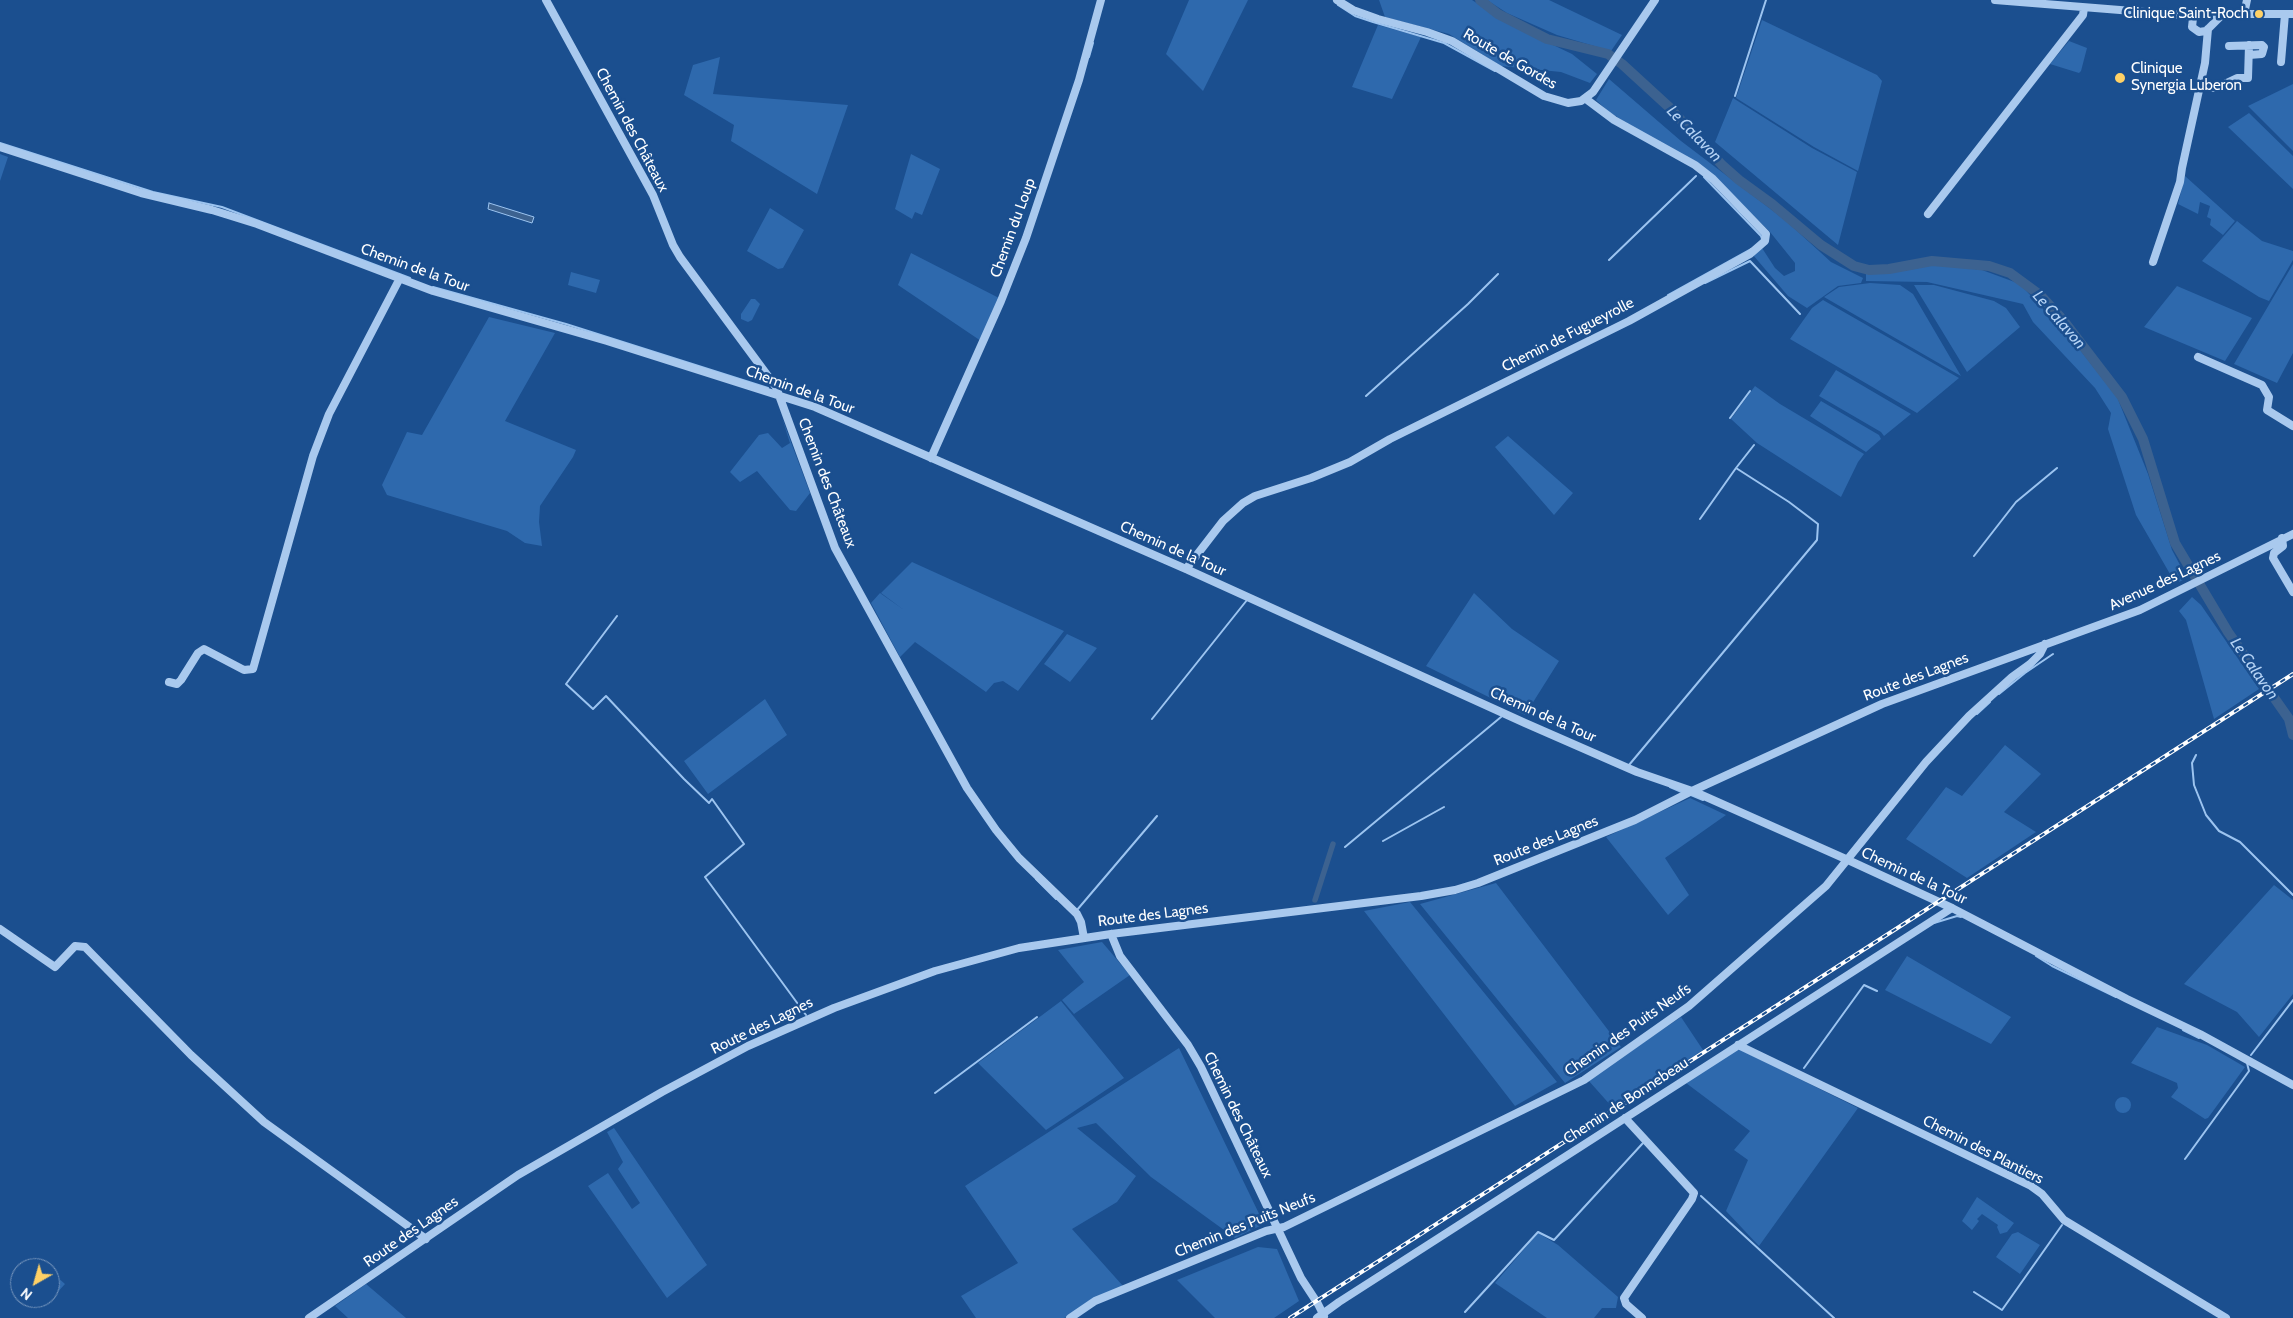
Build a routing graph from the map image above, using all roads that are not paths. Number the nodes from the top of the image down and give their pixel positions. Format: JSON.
{"nodes":[{"id":1,"x":546,"y":0,"type":"edge"},
{"id":2,"x":1102,"y":0,"type":"edge"},
{"id":3,"x":1337,"y":0,"type":"edge"},
{"id":4,"x":1655,"y":0,"type":"edge"},
{"id":5,"x":1995,"y":0,"type":"edge"},
{"id":6,"x":2247,"y":0,"type":"edge"},
{"id":7,"x":2084,"y":8,"type":"junction"},
{"id":8,"x":2175,"y":14,"type":"junction"},
{"id":9,"x":2244,"y":14,"type":"junction"},
{"id":10,"x":2289,"y":14,"type":"edge"},
{"id":11,"x":2205,"y":15,"type":"junction"},
{"id":12,"x":2222,"y":15,"type":"junction"},
{"id":13,"x":2195,"y":16,"type":"junction"},
{"id":14,"x":2192,"y":27,"type":"junction"},
{"id":15,"x":2209,"y":27,"type":"junction"},
{"id":16,"x":2199,"y":32,"type":"junction"},
{"id":17,"x":2206,"y":45,"type":"junction"},
{"id":18,"x":2249,"y":45,"type":"junction"},
{"id":19,"x":2229,"y":46,"type":"dead end"},
{"id":20,"x":2249,"y":55,"type":"junction"},
{"id":21,"x":2281,"y":62,"type":"dead end"},
{"id":22,"x":2200,"y":87,"type":"junction"},
{"id":23,"x":1586,"y":99,"type":"junction"},
{"id":24,"x":0,"y":147,"type":"edge"},
{"id":25,"x":1928,"y":214,"type":"dead end"},
{"id":26,"x":2153,"y":262,"type":"dead end"},
{"id":27,"x":400,"y":278,"type":"junction"},
{"id":28,"x":2198,"y":357,"type":"dead end"},
{"id":29,"x":780,"y":396,"type":"junction"},
{"id":30,"x":2293,"y":426,"type":"edge"},
{"id":31,"x":930,"y":458,"type":"junction"},
{"id":32,"x":2293,"y":534,"type":"edge"},
{"id":33,"x":2282,"y":538,"type":"junction"},
{"id":34,"x":1186,"y":569,"type":"junction"},
{"id":35,"x":2293,"y":592,"type":"edge"},
{"id":36,"x":2045,"y":644,"type":"junction"},
{"id":37,"x":169,"y":682,"type":"dead end"},
{"id":38,"x":1692,"y":791,"type":"junction"},
{"id":39,"x":1848,"y":860,"type":"junction"},
{"id":40,"x":1952,"y":908,"type":"junction"},
{"id":41,"x":0,"y":929,"type":"edge"},
{"id":42,"x":1111,"y":934,"type":"junction"},
{"id":43,"x":1084,"y":938,"type":"junction"},
{"id":44,"x":1738,"y":1045,"type":"junction"},
{"id":45,"x":2293,"y":1085,"type":"edge"},
{"id":46,"x":1625,"y":1118,"type":"junction"},
{"id":47,"x":1277,"y":1229,"type":"junction"},
{"id":48,"x":426,"y":1239,"type":"junction"},
{"id":49,"x":1322,"y":1316,"type":"edge"},
{"id":50,"x":309,"y":1318,"type":"edge"},
{"id":51,"x":1070,"y":1318,"type":"edge"},
{"id":52,"x":1642,"y":1318,"type":"edge"},
{"id":53,"x":2226,"y":1318,"type":"edge"}],
"edges":[{"from":1,"to":29,"type":"street","name":"Chemin des Châteaux"},
{"from":2,"to":31,"type":"street","name":"Chemin du Loup"},
{"from":3,"to":23,"type":"street","name":"Route de Gordes"},
{"from":4,"to":23,"type":"street"},
{"from":5,"to":7,"type":"street"},
{"from":6,"to":9,"type":"street"},
{"from":7,"to":8,"type":"street"},
{"from":7,"to":25,"type":"street"},
{"from":8,"to":13,"type":"street"},
{"from":8,"to":14,"type":"street"},
{"from":9,"to":10,"type":"street"},
{"from":9,"to":12,"type":"street"},
{"from":10,"to":21,"type":"street"},
{"from":11,"to":12,"type":"street"},
{"from":11,"to":13,"type":"street"},
{"from":11,"to":15,"type":"street"},
{"from":12,"to":15,"type":"street"},
{"from":13,"to":14,"type":"street"},
{"from":14,"to":16,"type":"street"},
{"from":15,"to":16,"type":"street"},
{"from":15,"to":17,"type":"street"},
{"from":16,"to":17,"type":"street"},
{"from":17,"to":22,"type":"street"},
{"from":18,"to":19,"type":"street"},
{"from":18,"to":20,"type":"street"},
{"from":18,"to":20,"type":"street"},
{"from":20,"to":22,"type":"street"},
{"from":22,"to":26,"type":"street"},
{"from":23,"to":34,"type":"street","name":"Chemin de Fugueyrolle"},
{"from":24,"to":27,"type":"street","name":"Chemin de la Tour"},
{"from":27,"to":29,"type":"street","name":"Chemin de la Tour"},
{"from":27,"to":37,"type":"street"},
{"from":28,"to":30,"type":"street"},
{"from":29,"to":31,"type":"street","name":"Chemin de la Tour"},
{"from":29,"to":43,"type":"street","name":"Chemin des Châteaux"},
{"from":31,"to":34,"type":"street","name":"Chemin de la Tour"},
{"from":32,"to":33,"type":"street","name":"Avenue des Lagnes"},
{"from":33,"to":35,"type":"street"},
{"from":33,"to":36,"type":"street","name":"Avenue des Lagnes"},
{"from":34,"to":38,"type":"street","name":"Chemin de la Tour"},
{"from":36,"to":38,"type":"street","name":"Route des Lagnes"},
{"from":36,"to":39,"type":"street","name":"Chemin des Puits Neufs"},
{"from":38,"to":39,"type":"street","name":"Chemin de la Tour"},
{"from":38,"to":42,"type":"street","name":"Route des Lagnes"},
{"from":39,"to":40,"type":"street","name":"Chemin de la Tour"},
{"from":39,"to":47,"type":"street","name":"Chemin des Puits Neufs"},
{"from":40,"to":44,"type":"street","name":"Chemin de Bonnebeau"},
{"from":40,"to":45,"type":"street","name":"Chemin de la Tour"},
{"from":41,"to":48,"type":"street"},
{"from":42,"to":43,"type":"street","name":"Route des Lagnes"},
{"from":42,"to":47,"type":"street","name":"Chemin des Châteaux"},
{"from":43,"to":48,"type":"street","name":"Route des Lagnes"},
{"from":44,"to":46,"type":"street","name":"Chemin de Bonnebeau"},
{"from":44,"to":53,"type":"street","name":"Chemin des Plantiers"},
{"from":46,"to":49,"type":"street","name":"Chemin de Bonnebeau"},
{"from":46,"to":52,"type":"street"},
{"from":47,"to":49,"type":"street","name":"Chemin des Châteaux"},
{"from":47,"to":51,"type":"street","name":"Chemin des Puits Neufs"},
{"from":48,"to":50,"type":"street","name":"Route des Lagnes"}]}
